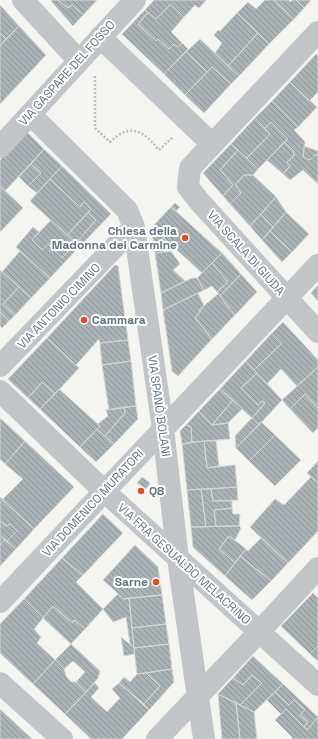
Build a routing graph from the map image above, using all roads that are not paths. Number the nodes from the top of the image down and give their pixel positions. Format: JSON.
{"nodes":[{"id":1,"x":23,"y":0,"type":"edge"},
{"id":2,"x":135,"y":0,"type":"edge"},
{"id":3,"x":318,"y":32,"type":"edge"},
{"id":4,"x":108,"y":44,"type":"junction"},
{"id":5,"x":79,"y":61,"type":"junction"},
{"id":6,"x":30,"y":114,"type":"junction"},
{"id":7,"x":212,"y":144,"type":"junction"},
{"id":8,"x":0,"y":147,"type":"edge"},
{"id":9,"x":134,"y":227,"type":"junction"},
{"id":10,"x":318,"y":265,"type":"edge"},
{"id":11,"x":287,"y":298,"type":"junction"},
{"id":12,"x":318,"y":332,"type":"edge"},
{"id":13,"x":0,"y":366,"type":"edge"},
{"id":14,"x":0,"y":391,"type":"edge"},
{"id":15,"x":163,"y":429,"type":"junction"},
{"id":16,"x":104,"y":491,"type":"junction"},
{"id":17,"x":178,"y":559,"type":"junction"},
{"id":18,"x":318,"y":568,"type":"edge"},
{"id":19,"x":0,"y":602,"type":"edge"},
{"id":20,"x":259,"y":632,"type":"junction"},
{"id":21,"x":0,"y":682,"type":"edge"},
{"id":22,"x":318,"y":685,"type":"edge"},
{"id":23,"x":198,"y":696,"type":"junction"},
{"id":24,"x":62,"y":739,"type":"edge"},
{"id":25,"x":156,"y":739,"type":"edge"},
{"id":26,"x":204,"y":739,"type":"edge"}],
"edges":[{"from":1,"to":5,"type":"street"},
{"from":2,"to":4,"type":"street","name":"VIA GASPARE DEL FOSSO"},
{"from":3,"to":7,"type":"street"},
{"from":4,"to":5,"type":"street","name":"VIA GASPARE DEL FOSSO"},
{"from":4,"to":7,"type":"street"},
{"from":5,"to":6,"type":"street","name":"VIA GASPARE DEL FOSSO"},
{"from":6,"to":8,"type":"street","name":"VIA GASPARE DEL FOSSO"},
{"from":6,"to":9,"type":"street","name":"VIA SPANÒ BOLANI"},
{"from":7,"to":11,"type":"street","name":"VIA SCALA DI GIUDA"},
{"from":9,"to":13,"type":"street","name":"VIA ANTONIO CIMINO"},
{"from":9,"to":15,"type":"street","name":"VIA SPANÒ BOLANI"},
{"from":10,"to":11,"type":"street","name":"VIA DOMENICO MURATORI"},
{"from":11,"to":12,"type":"street","name":"VIA SCALA DI GIUDA"},
{"from":11,"to":15,"type":"street","name":"VIA DOMENICO MURATORI"},
{"from":14,"to":16,"type":"street","name":"VIA FRA GESUALDO MELACRINO"},
{"from":15,"to":16,"type":"street","name":"VIA DOMENICO MURATORI"},
{"from":15,"to":17,"type":"street","name":"VIA SPANÒ BOLANI"},
{"from":16,"to":17,"type":"street","name":"VIA FRA GESUALDO MELACRINO"},
{"from":16,"to":19,"type":"street","name":"VIA DOMENICO MURATORI"},
{"from":17,"to":20,"type":"street","name":"VIA FRA GESUALDO MELACRINO"},
{"from":17,"to":23,"type":"street","name":"VIA SPANÒ BOLANI"},
{"from":18,"to":20,"type":"street"},
{"from":20,"to":22,"type":"street","name":"VIA FRA GESUALDO MELACRINO"},
{"from":20,"to":23,"type":"street"},
{"from":21,"to":24,"type":"street"},
{"from":23,"to":25,"type":"street"},
{"from":23,"to":26,"type":"street","name":"VIA SPANÒ BOLANI"}]}
